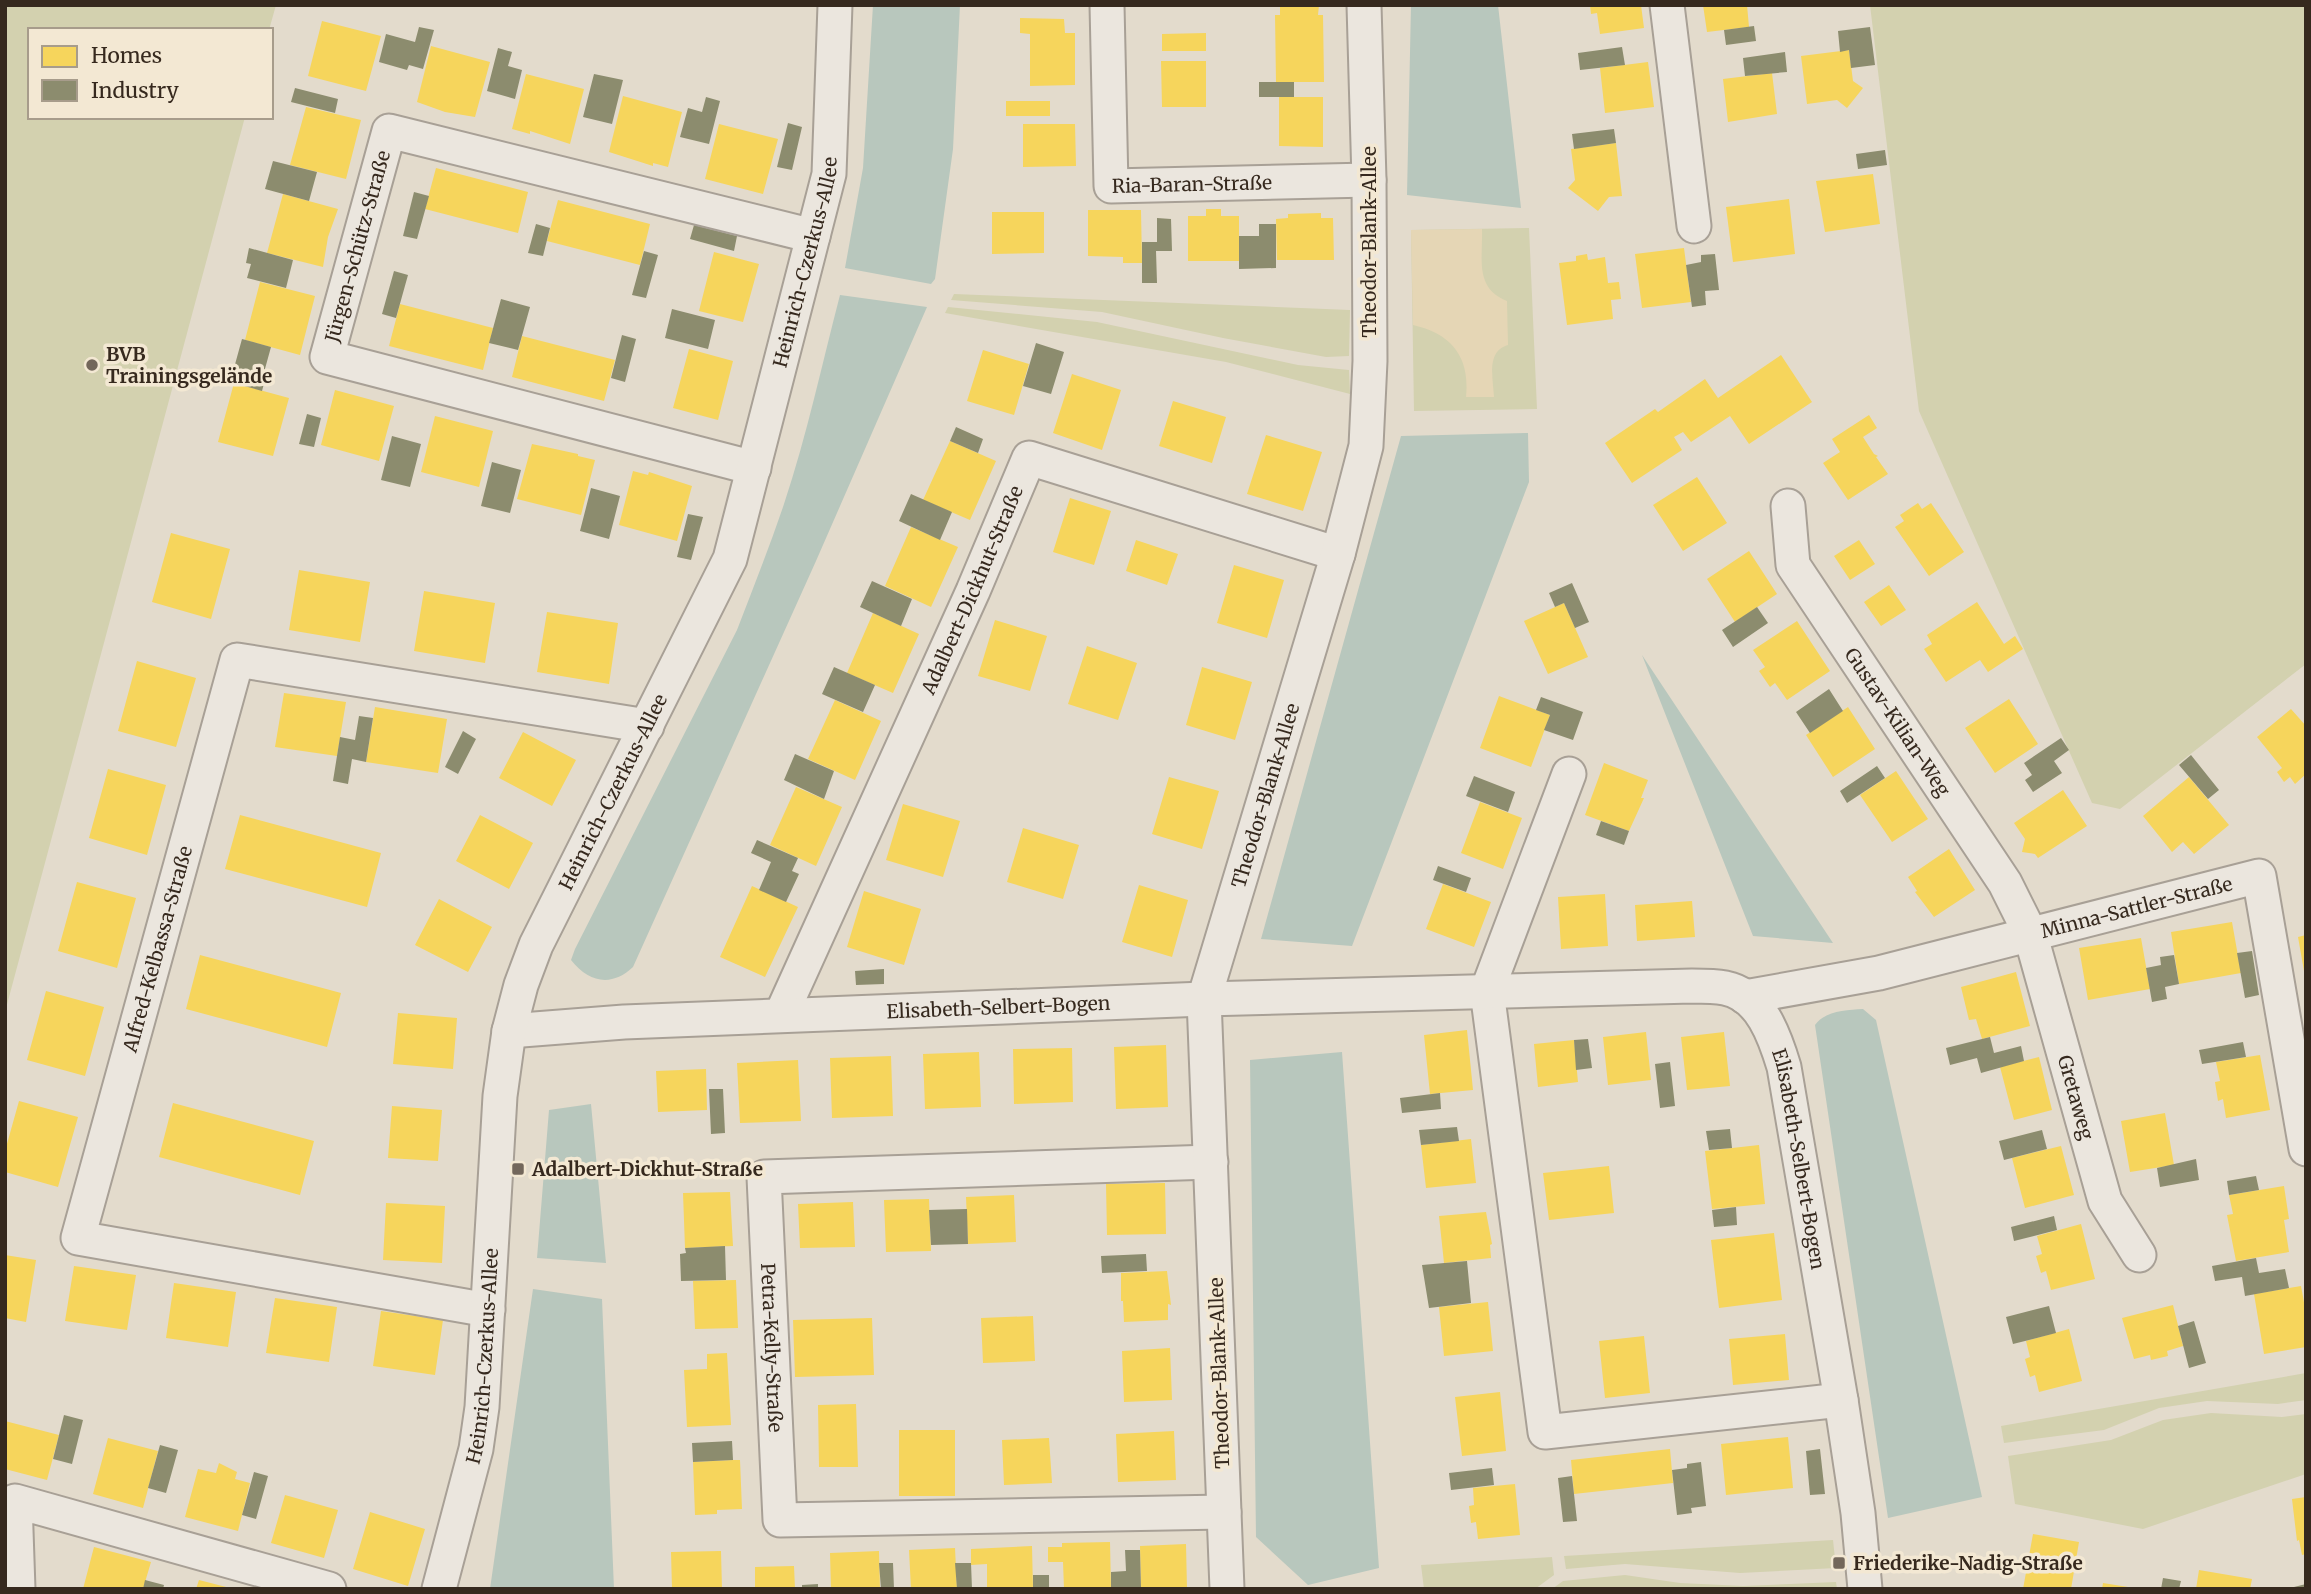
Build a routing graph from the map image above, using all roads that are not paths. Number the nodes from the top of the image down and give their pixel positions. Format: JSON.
{"nodes":[{"id":1,"x":835,"y":5,"type":"edge"},
{"id":2,"x":1107,"y":5,"type":"edge"},
{"id":3,"x":1364,"y":5,"type":"edge"},
{"id":4,"x":1667,"y":5,"type":"edge"},
{"id":5,"x":1369,"y":180,"type":"junction"},
{"id":6,"x":1694,"y":226,"type":"dead end"},
{"id":7,"x":813,"y":236,"type":"junction"},
{"id":8,"x":754,"y":468,"type":"junction"},
{"id":9,"x":1788,"y":506,"type":"dead end"},
{"id":10,"x":1338,"y":554,"type":"junction"},
{"id":11,"x":647,"y":726,"type":"junction"},
{"id":12,"x":1569,"y":774,"type":"dead end"},
{"id":13,"x":2030,"y":933,"type":"junction"},
{"id":14,"x":1487,"y":991,"type":"junction"},
{"id":15,"x":1745,"y":996,"type":"junction"},
{"id":16,"x":1203,"y":999,"type":"junction"},
{"id":17,"x":781,"y":1015,"type":"junction"},
{"id":18,"x":509,"y":1031,"type":"junction"},
{"id":19,"x":2306,"y":1149,"type":"edge"},
{"id":20,"x":1211,"y":1162,"type":"junction"},
{"id":21,"x":2138,"y":1255,"type":"dead end"},
{"id":22,"x":488,"y":1310,"type":"junction"},
{"id":23,"x":1842,"y":1400,"type":"junction"},
{"id":24,"x":1224,"y":1512,"type":"junction"},
{"id":25,"x":18,"y":1589,"type":"edge"},
{"id":26,"x":329,"y":1589,"type":"edge"},
{"id":27,"x":439,"y":1589,"type":"edge"},
{"id":28,"x":1227,"y":1589,"type":"edge"},
{"id":29,"x":1865,"y":1589,"type":"edge"}],
"edges":[{"from":1,"to":7,"type":"street","name":"Heinrich-Czerkus-Allee"},
{"from":2,"to":5,"type":"street","name":"Ria-Baran-Straße"},
{"from":3,"to":5,"type":"street","name":"Theodor-Blank-Allee"},
{"from":4,"to":6,"type":"street"},
{"from":5,"to":10,"type":"street","name":"Theodor-Blank-Allee"},
{"from":7,"to":8,"type":"street","name":"Heinrich-Czerkus-Allee"},
{"from":7,"to":8,"type":"street","name":"Jürgen-Schütz-Straße"},
{"from":8,"to":11,"type":"street","name":"Heinrich-Czerkus-Allee"},
{"from":9,"to":13,"type":"street","name":"Gustav-Kilian-Weg"},
{"from":10,"to":16,"type":"street","name":"Theodor-Blank-Allee"},
{"from":10,"to":17,"type":"street","name":"Adalbert-Dickhut-Straße"},
{"from":11,"to":18,"type":"street","name":"Heinrich-Czerkus-Allee"},
{"from":11,"to":22,"type":"street","name":"Alfred-Kelbassa-Straße"},
{"from":12,"to":14,"type":"street"},
{"from":13,"to":15,"type":"street","name":"Minna-Sattler-Straße"},
{"from":13,"to":19,"type":"street","name":"Minna-Sattler-Straße"},
{"from":13,"to":21,"type":"street","name":"Gretaweg"},
{"from":14,"to":15,"type":"street","name":"Elisabeth-Selbert-Bogen"},
{"from":14,"to":16,"type":"street","name":"Elisabeth-Selbert-Bogen"},
{"from":14,"to":23,"type":"street"},
{"from":15,"to":23,"type":"street","name":"Elisabeth-Selbert-Bogen"},
{"from":16,"to":17,"type":"street","name":"Elisabeth-Selbert-Bogen"},
{"from":16,"to":20,"type":"street","name":"Theodor-Blank-Allee"},
{"from":17,"to":18,"type":"street","name":"Elisabeth-Selbert-Bogen"},
{"from":18,"to":22,"type":"street","name":"Heinrich-Czerkus-Allee"},
{"from":20,"to":24,"type":"street","name":"Theodor-Blank-Allee"},
{"from":20,"to":24,"type":"street","name":"Petra-Kelly-Straße"},
{"from":22,"to":27,"type":"street","name":"Heinrich-Czerkus-Allee"},
{"from":23,"to":29,"type":"street","name":"Elisabeth-Selbert-Bogen"},
{"from":24,"to":28,"type":"street","name":"Theodor-Blank-Allee"},
{"from":25,"to":26,"type":"street"}]}
